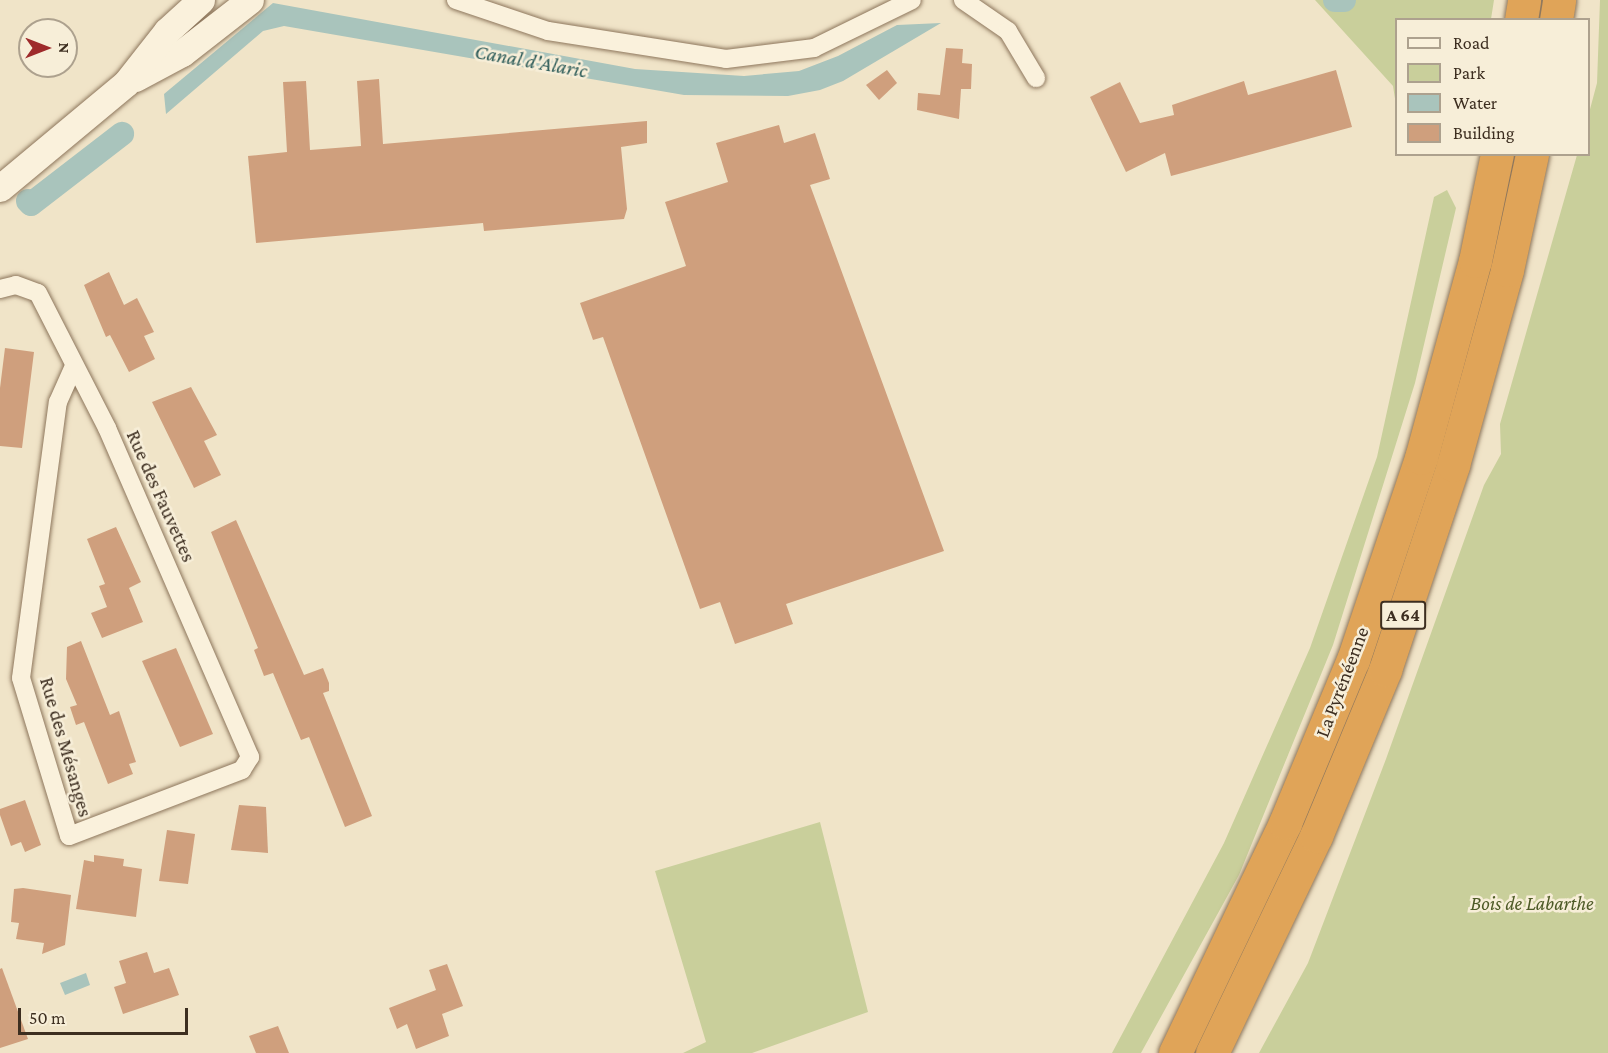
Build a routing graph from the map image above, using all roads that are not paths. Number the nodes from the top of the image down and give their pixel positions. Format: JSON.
{"nodes":[{"id":1,"x":201,"y":0,"type":"edge"},
{"id":2,"x":250,"y":0,"type":"edge"},
{"id":3,"x":456,"y":0,"type":"edge"},
{"id":4,"x":912,"y":0,"type":"edge"},
{"id":5,"x":963,"y":0,"type":"edge"},
{"id":6,"x":1524,"y":0,"type":"edge"},
{"id":7,"x":1558,"y":0,"type":"edge"},
{"id":8,"x":479,"y":5,"type":"edge"},
{"id":9,"x":1521,"y":18,"type":"edge"},
{"id":10,"x":1556,"y":18,"type":"edge"},
{"id":11,"x":1036,"y":78,"type":"dead end"},
{"id":12,"x":126,"y":83,"type":"junction"},
{"id":13,"x":1497,"y":156,"type":"edge"},
{"id":14,"x":1532,"y":156,"type":"edge"},
{"id":15,"x":5,"y":184,"type":"edge"},
{"id":16,"x":0,"y":289,"type":"edge"},
{"id":17,"x":73,"y":368,"type":"junction"},
{"id":18,"x":250,"y":757,"type":"joint"},
{"id":19,"x":1174,"y":1053,"type":"edge"},
{"id":20,"x":1212,"y":1053,"type":"edge"}],
"edges":[{"from":1,"to":12,"type":"main road"},
{"from":2,"to":12,"type":"main road"},
{"from":3,"to":8,"type":"street"},
{"from":4,"to":8,"type":"street"},
{"from":5,"to":11,"type":"street"},
{"from":6,"to":9,"type":"highway"},
{"from":7,"to":10,"type":"highway"},
{"from":12,"to":15,"type":"main road"},
{"from":13,"to":19,"type":"highway","name":"La Pyrénéenne","number":"A 64"},
{"from":14,"to":20,"type":"highway","name":"La Pyrénéenne","number":"A 64"},
{"from":16,"to":17,"type":"street","name":"Rue des Fauvettes"},
{"from":17,"to":18,"type":"street","name":"Rue des Fauvettes"},
{"from":17,"to":18,"type":"street","name":"Rue des Mésanges"}]}
